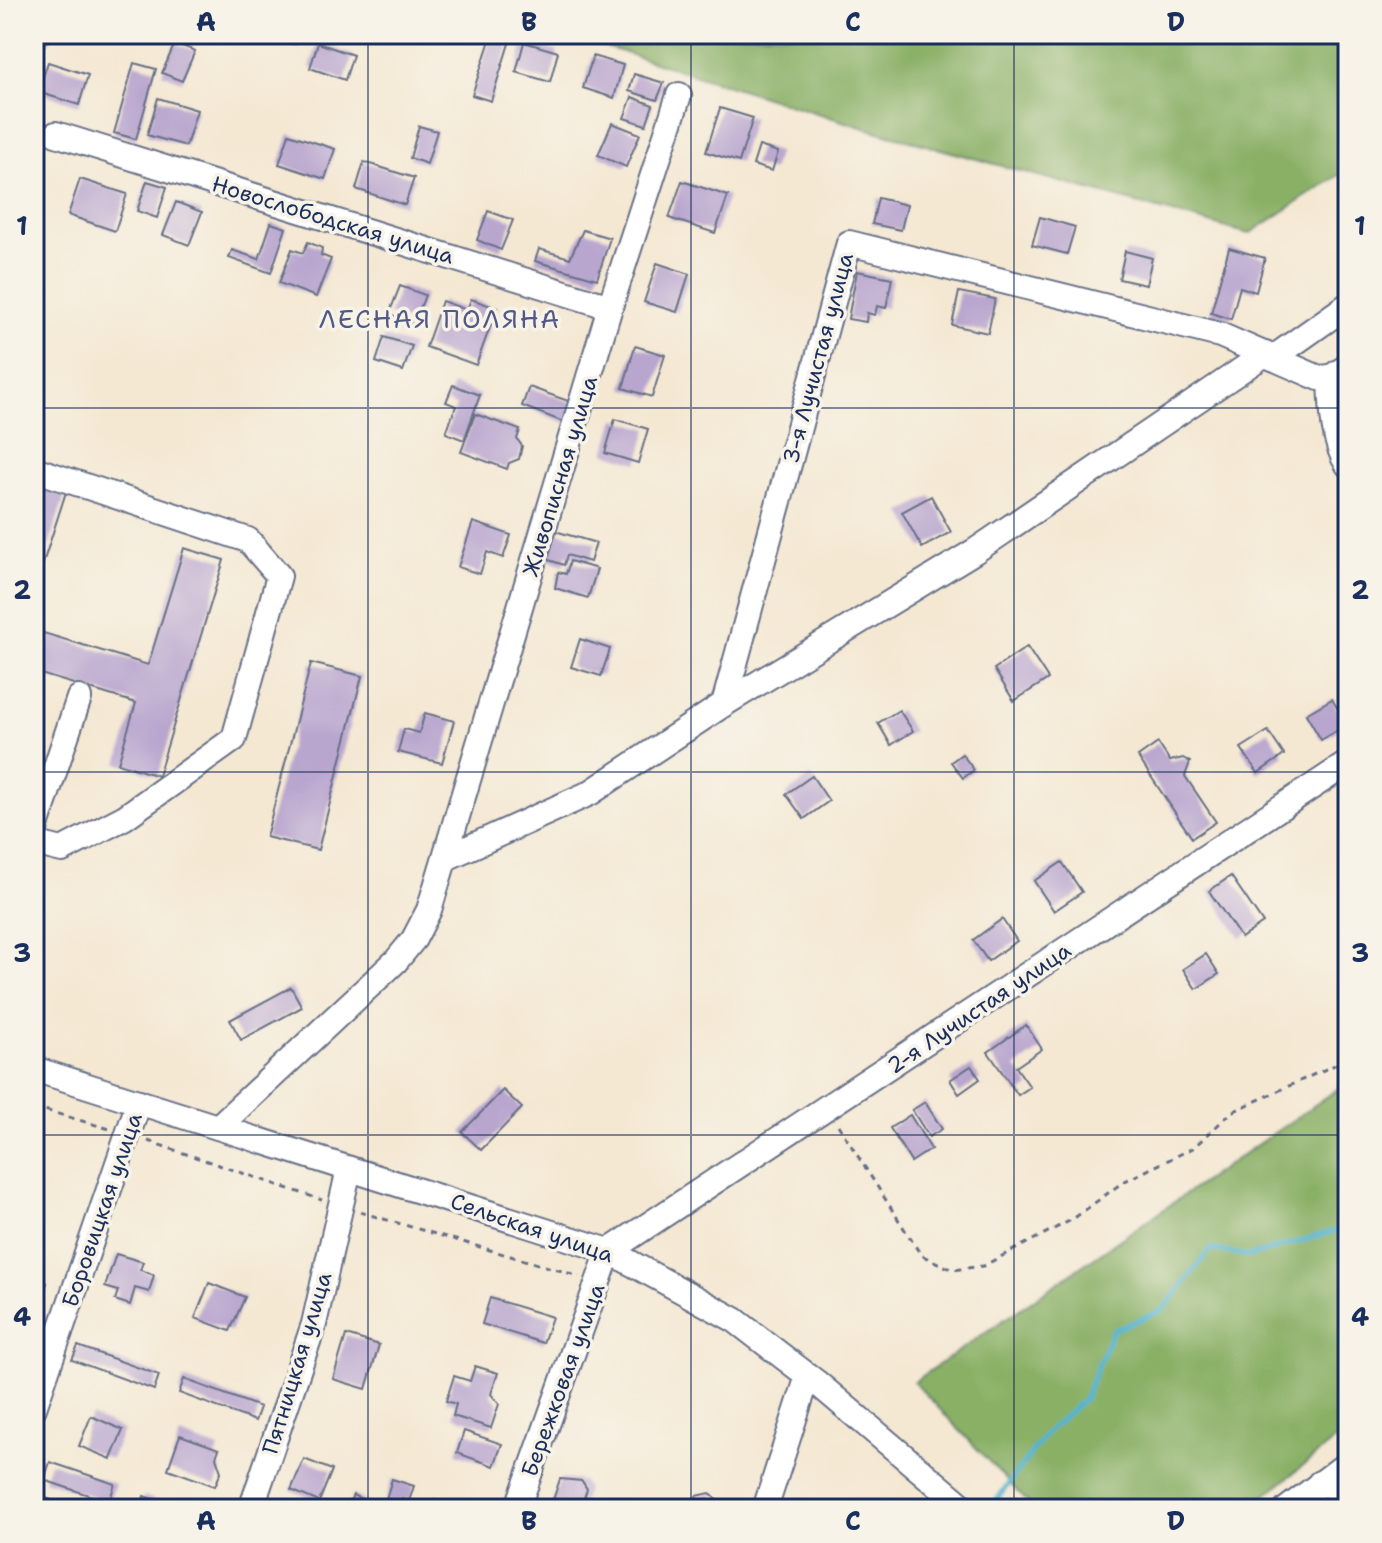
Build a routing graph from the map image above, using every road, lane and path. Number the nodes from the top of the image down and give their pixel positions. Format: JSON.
{"nodes":[{"id":1,"x":679,"y":95,"type":"dead end"},
{"id":2,"x":56,"y":134,"type":"dead end"},
{"id":3,"x":1348,"y":305,"type":"edge"},
{"id":4,"x":610,"y":307,"type":"junction"},
{"id":5,"x":1269,"y":356,"type":"junction"},
{"id":6,"x":1339,"y":372,"type":"edge"},
{"id":7,"x":1348,"y":465,"type":"edge"},
{"id":8,"x":34,"y":469,"type":"edge"},
{"id":9,"x":79,"y":698,"type":"dead end"},
{"id":10,"x":724,"y":704,"type":"junction"},
{"id":11,"x":1348,"y":763,"type":"edge"},
{"id":12,"x":34,"y":832,"type":"edge"},
{"id":13,"x":34,"y":843,"type":"edge"},
{"id":14,"x":446,"y":858,"type":"junction"},
{"id":15,"x":1348,"y":1059,"type":"edge"},
{"id":16,"x":34,"y":1069,"type":"edge"},
{"id":17,"x":139,"y":1102,"type":"junction"},
{"id":18,"x":34,"y":1107,"type":"edge"},
{"id":19,"x":827,"y":1108,"type":"junction"},
{"id":20,"x":218,"y":1127,"type":"junction"},
{"id":21,"x":128,"y":1135,"type":"junction"},
{"id":22,"x":349,"y":1169,"type":"junction"},
{"id":23,"x":341,"y":1207,"type":"junction"},
{"id":24,"x":609,"y":1251,"type":"junction"},
{"id":25,"x":598,"y":1282,"type":"junction"},
{"id":26,"x":41,"y":1370,"type":"edge"},
{"id":27,"x":808,"y":1376,"type":"junction"},
{"id":28,"x":34,"y":1408,"type":"edge"},
{"id":29,"x":1348,"y":1463,"type":"edge"},
{"id":30,"x":1320,"y":1483,"type":"junction"},
{"id":31,"x":1348,"y":1492,"type":"edge"},
{"id":32,"x":251,"y":1509,"type":"edge"},
{"id":33,"x":517,"y":1509,"type":"edge"},
{"id":34,"x":765,"y":1509,"type":"edge"},
{"id":35,"x":966,"y":1509,"type":"edge"},
{"id":36,"x":1287,"y":1509,"type":"edge"}],
"edges":[{"from":1,"to":4,"type":"street","name":"Живописная улица"},
{"from":2,"to":4,"type":"street","name":"Новослободская улица"},
{"from":3,"to":5,"type":"street"},
{"from":4,"to":14,"type":"street","name":"Живописная улица"},
{"from":5,"to":6,"type":"street","name":"3-я Лучистая улица"},
{"from":5,"to":10,"type":"street"},
{"from":5,"to":10,"type":"street","name":"3-я Лучистая улица"},
{"from":6,"to":7,"type":"street"},
{"from":8,"to":13,"type":"street"},
{"from":9,"to":12,"type":"street"},
{"from":10,"to":14,"type":"street"},
{"from":11,"to":19,"type":"street","name":"2-я Лучистая улица"},
{"from":14,"to":20,"type":"street","name":"Живописная улица"},
{"from":15,"to":19,"type":"path"},
{"from":16,"to":17,"type":"street","name":"Сельская улица"},
{"from":17,"to":20,"type":"street","name":"Сельская улица"},
{"from":17,"to":21,"type":"street","name":"Боровицкая улица"},
{"from":18,"to":21,"type":"path"},
{"from":19,"to":24,"type":"street","name":"2-я Лучистая улица"},
{"from":20,"to":22,"type":"street","name":"Сельская улица"},
{"from":21,"to":23,"type":"path"},
{"from":21,"to":26,"type":"street","name":"Боровицкая улица"},
{"from":22,"to":23,"type":"street","name":"Пятницкая улица"},
{"from":22,"to":24,"type":"street","name":"Сельская улица"},
{"from":23,"to":25,"type":"path"},
{"from":23,"to":32,"type":"street","name":"Пятницкая улица"},
{"from":24,"to":25,"type":"street","name":"Бережковая улица"},
{"from":24,"to":27,"type":"street","name":"Сельская улица"},
{"from":25,"to":33,"type":"street","name":"Бережковая улица"},
{"from":26,"to":28,"type":"street","name":"Боровицкая улица"},
{"from":27,"to":34,"type":"street"},
{"from":27,"to":35,"type":"street","name":"Сельская улица"},
{"from":29,"to":30,"type":"street"},
{"from":30,"to":31,"type":"street"},
{"from":30,"to":36,"type":"street"}]}
